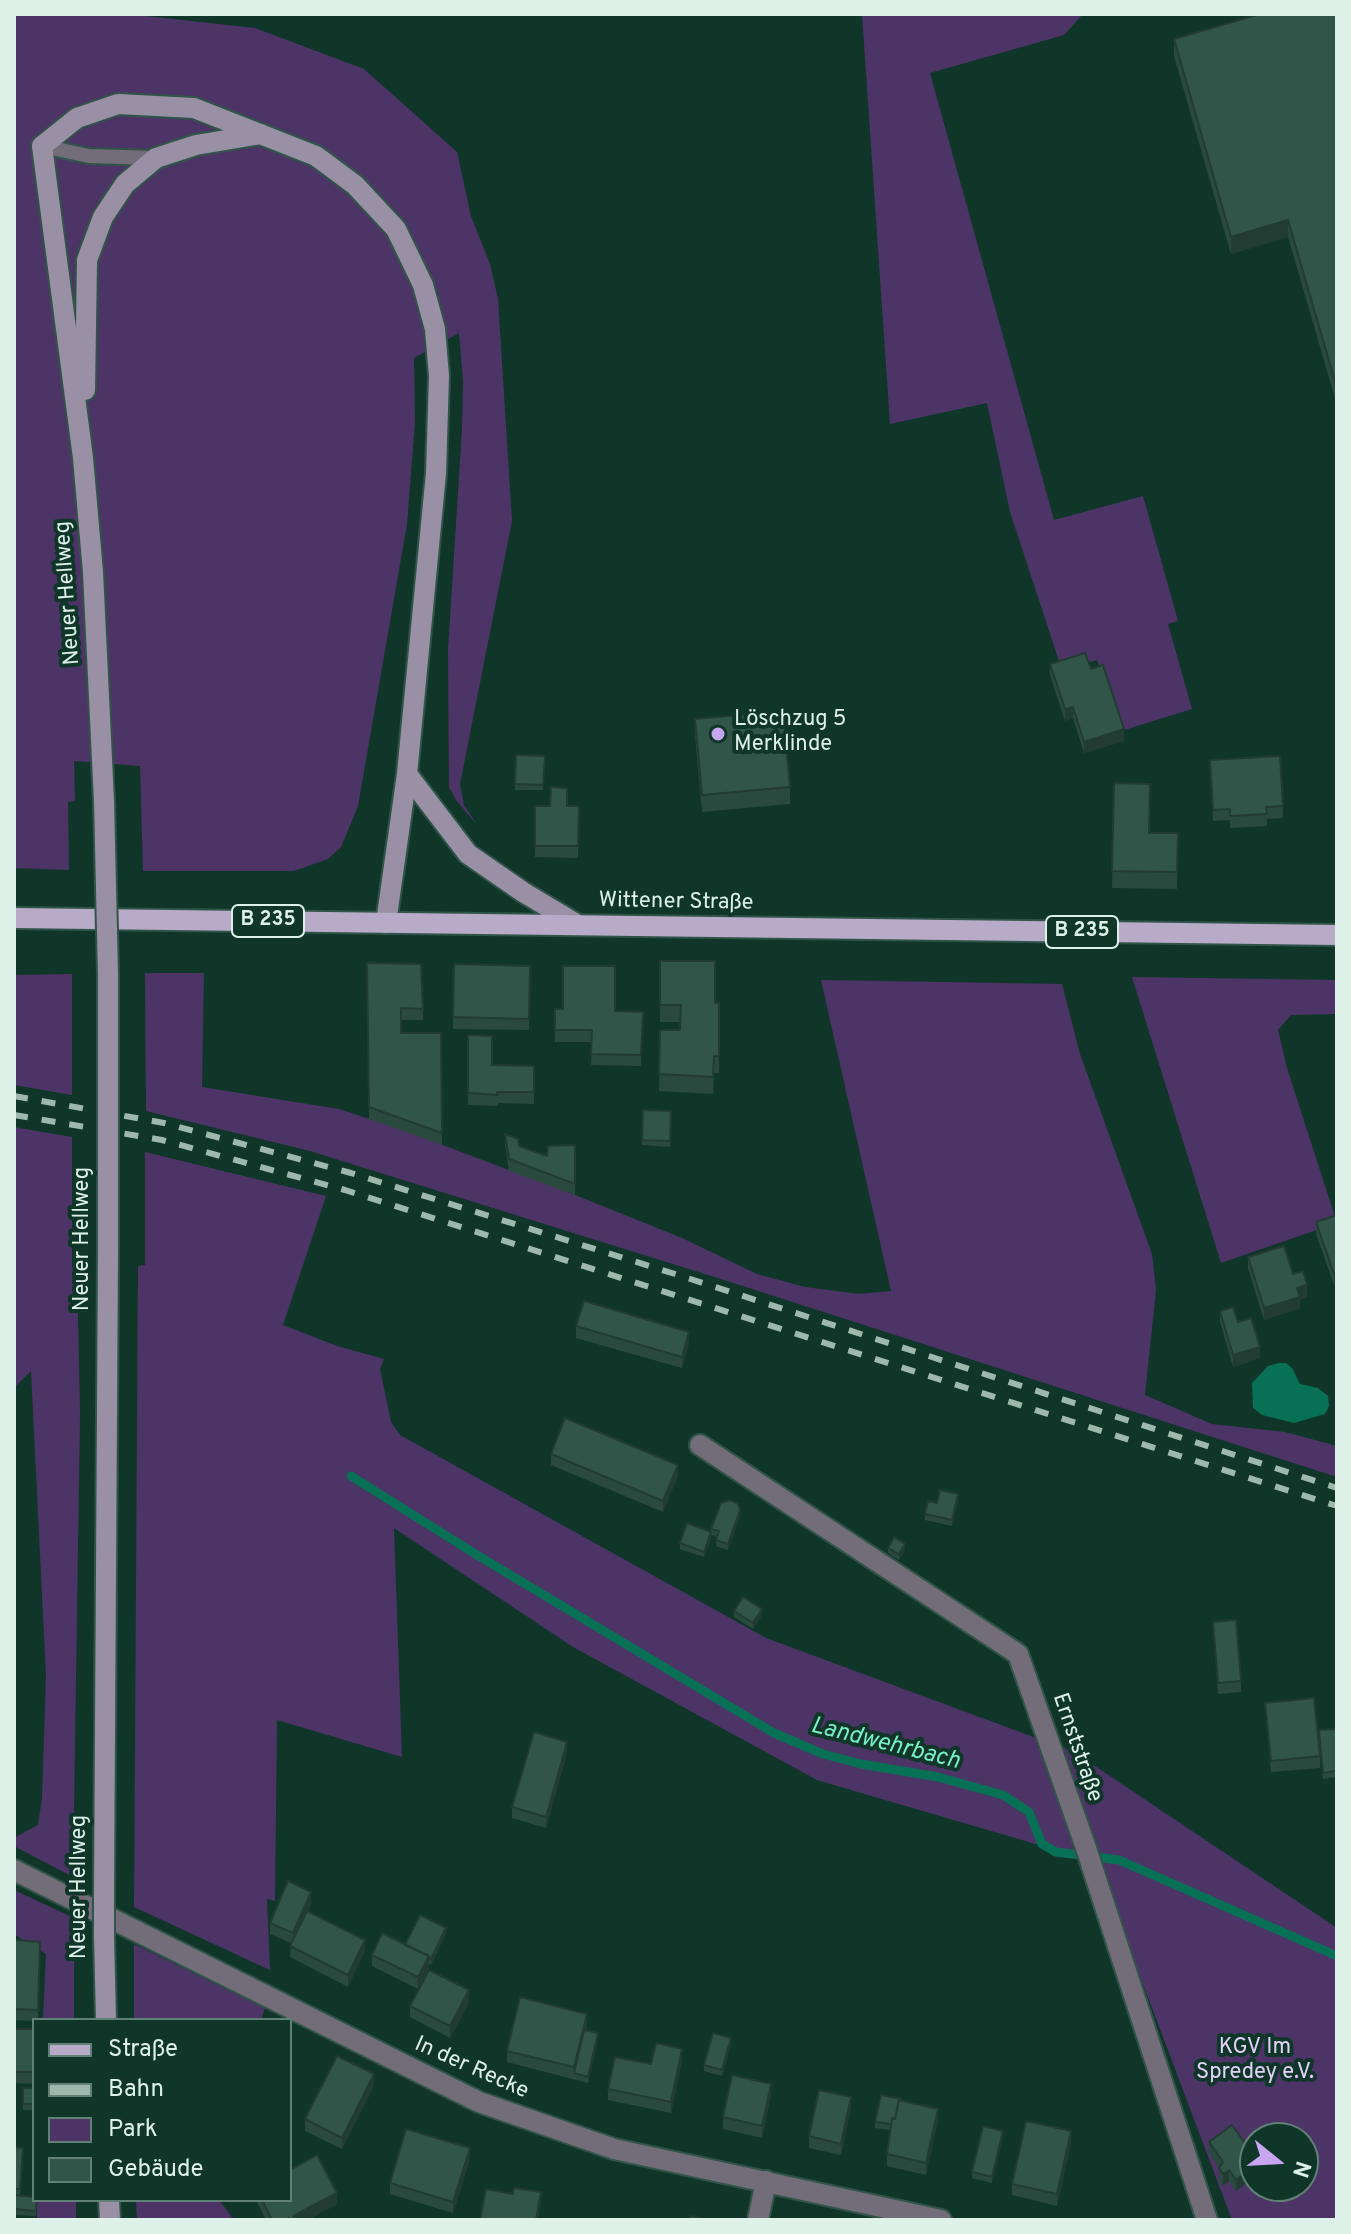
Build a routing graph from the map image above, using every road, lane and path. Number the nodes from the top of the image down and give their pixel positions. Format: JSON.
{"nodes":[{"id":1,"x":262,"y":134,"type":"junction"},
{"id":2,"x":42,"y":146,"type":"junction"},
{"id":3,"x":156,"y":158,"type":"junction"},
{"id":4,"x":83,"y":458,"type":"junction"},
{"id":5,"x":407,"y":774,"type":"junction"},
{"id":6,"x":14,"y":918,"type":"edge"},
{"id":7,"x":386,"y":923,"type":"junction"},
{"id":8,"x":578,"y":925,"type":"junction"},
{"id":9,"x":1337,"y":935,"type":"edge"},
{"id":10,"x":700,"y":1445,"type":"dead end"},
{"id":11,"x":14,"y":1870,"type":"edge"},
{"id":12,"x":106,"y":2018,"type":"edge"},
{"id":13,"x":766,"y":2181,"type":"junction"},
{"id":14,"x":758,"y":2220,"type":"edge"},
{"id":15,"x":941,"y":2220,"type":"edge"},
{"id":16,"x":1207,"y":2220,"type":"edge"}],
"edges":[{"from":1,"to":2,"type":"main road"},
{"from":1,"to":3,"type":"main road","name":"Neuer Hellweg"},
{"from":1,"to":5,"type":"main road"},
{"from":2,"to":3,"type":"lane"},
{"from":2,"to":4,"type":"main road","name":"Neuer Hellweg"},
{"from":3,"to":4,"type":"main road","name":"Neuer Hellweg"},
{"from":4,"to":12,"type":"main road","name":"Neuer Hellweg","bridge":true},
{"from":5,"to":7,"type":"main road"},
{"from":5,"to":8,"type":"main road"},
{"from":6,"to":7,"type":"main road","name":"Wittener Straße","number":"B 235"},
{"from":7,"to":8,"type":"main road","name":"Wittener Straße","number":"B 235"},
{"from":8,"to":9,"type":"main road","name":"Wittener Straße","number":"B 235"},
{"from":10,"to":16,"type":"street","name":"Ernststraße"},
{"from":11,"to":13,"type":"street","name":"In der Recke"},
{"from":13,"to":14,"type":"street"},
{"from":13,"to":15,"type":"street","name":"In der Recke"}]}
